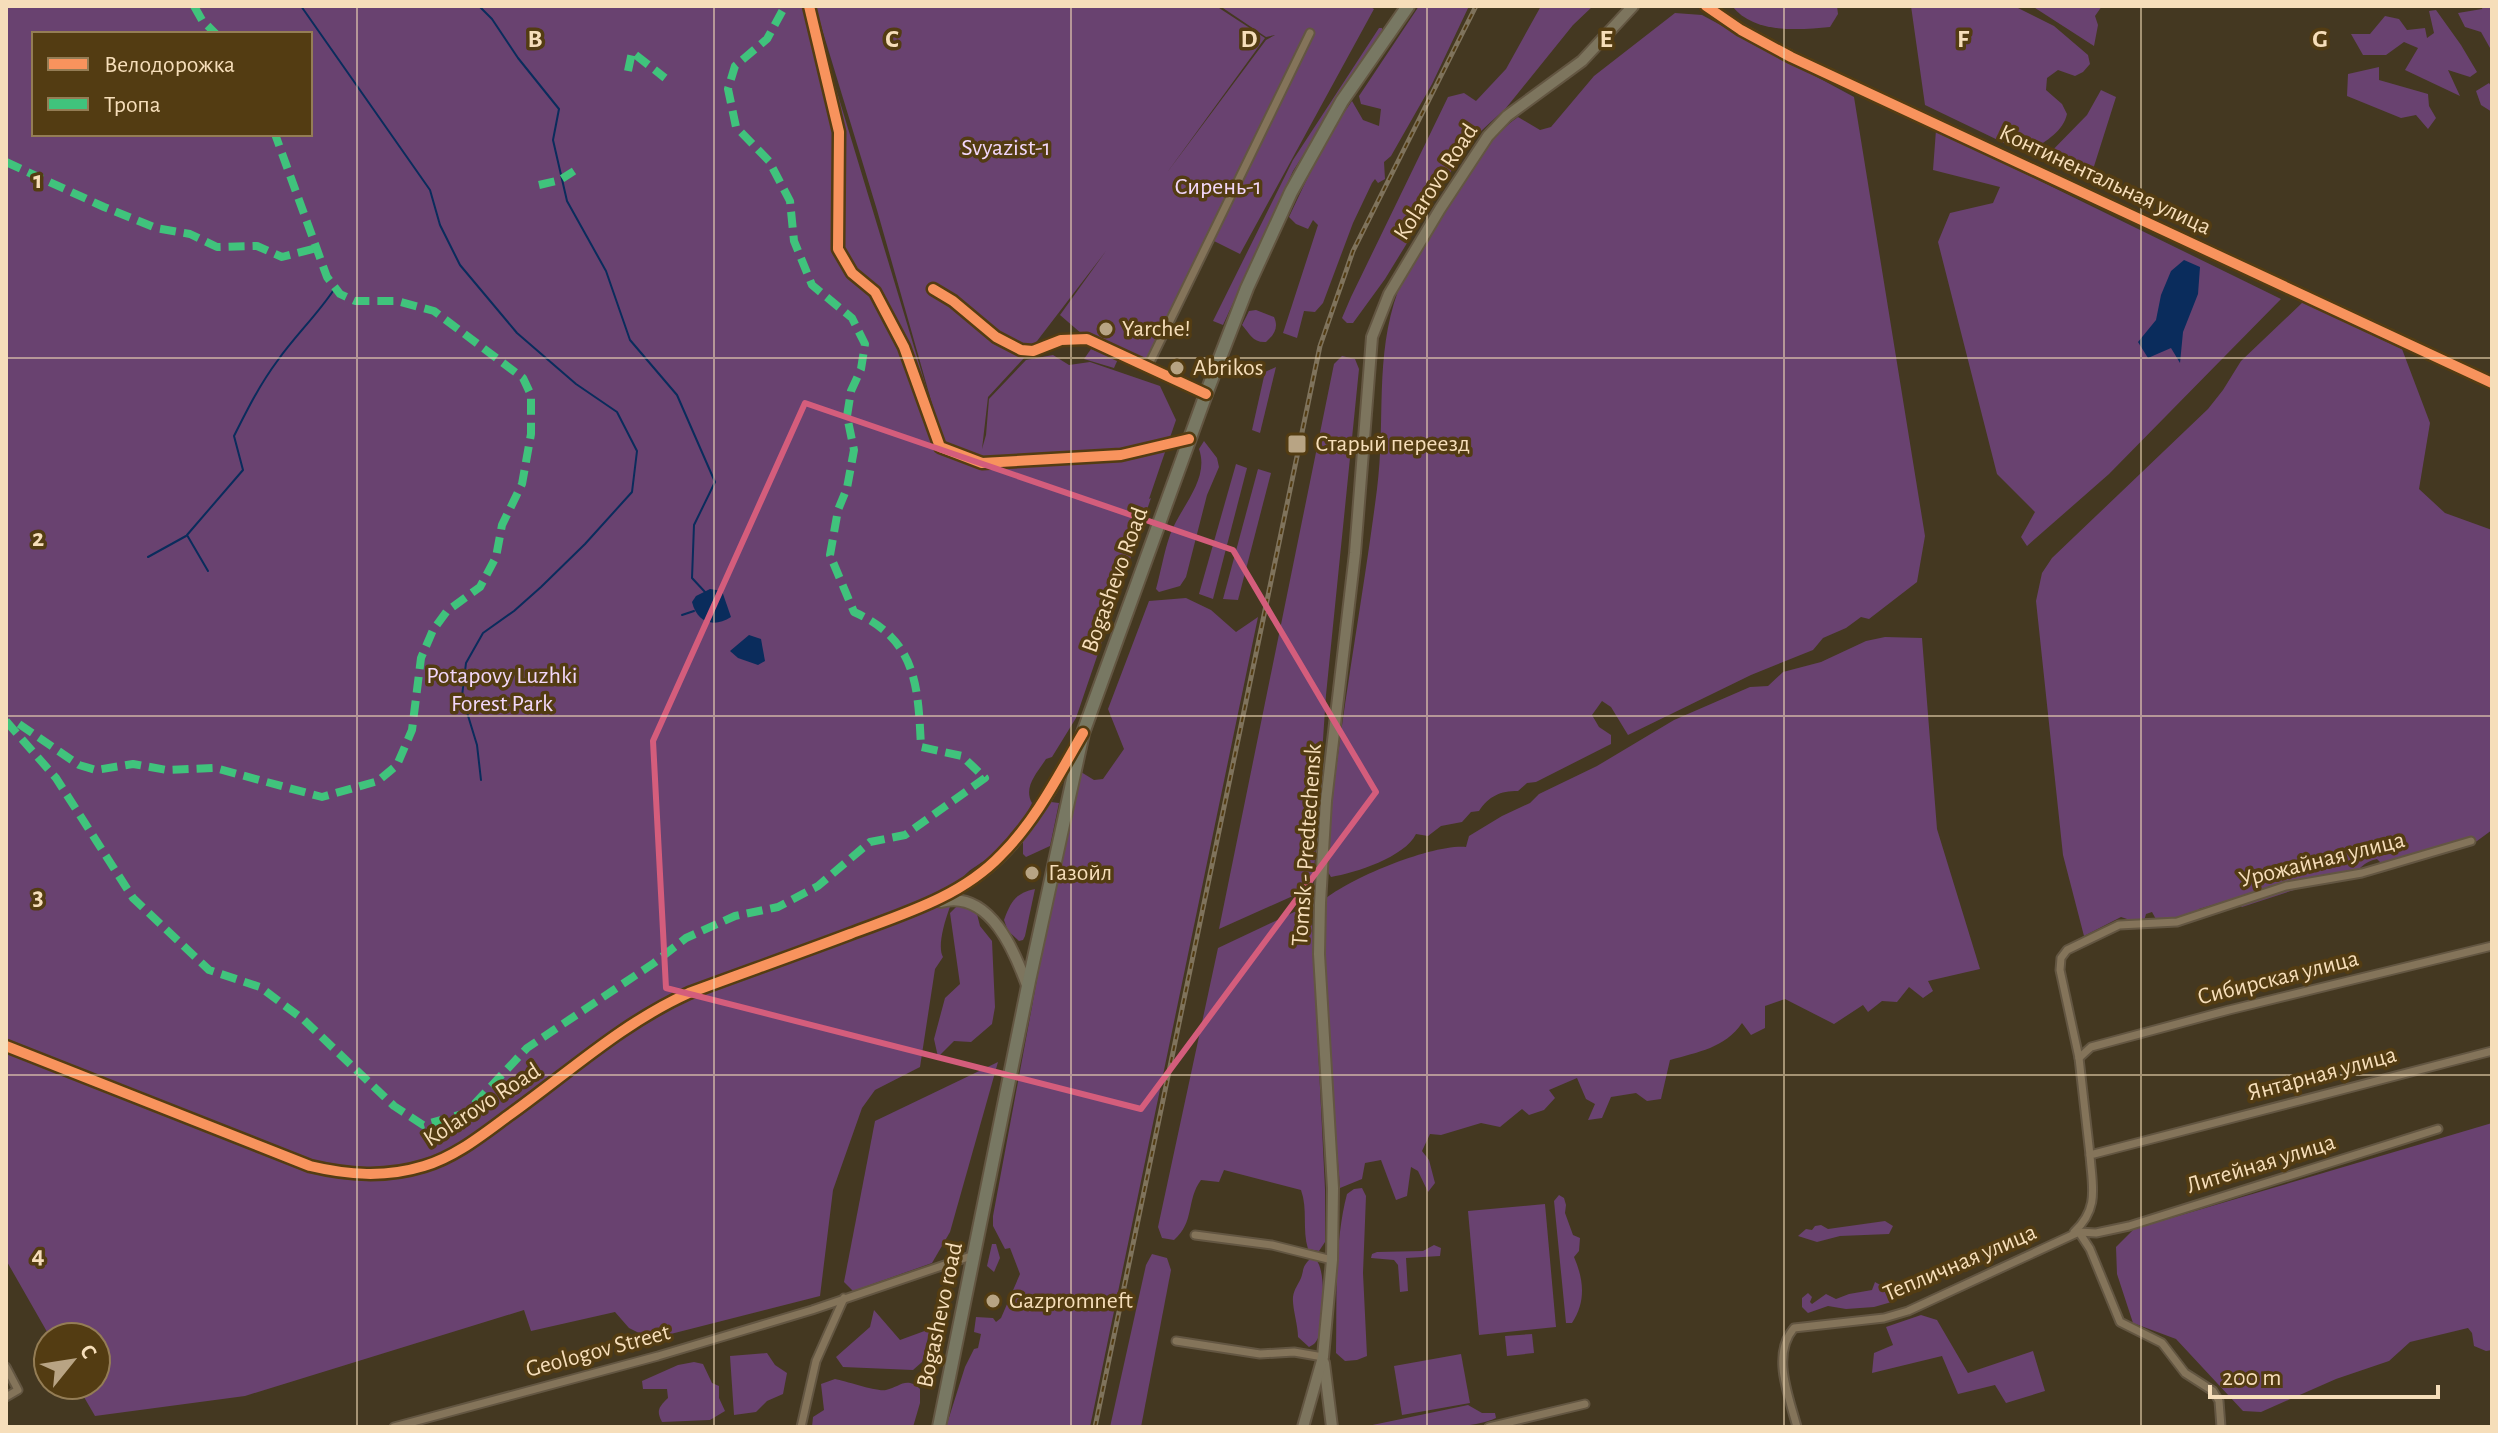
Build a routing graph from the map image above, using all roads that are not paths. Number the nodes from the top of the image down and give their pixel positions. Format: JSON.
{"nodes":[{"id":1,"x":809,"y":6,"type":"edge"},
{"id":2,"x":1408,"y":6,"type":"edge"},
{"id":3,"x":1633,"y":6,"type":"edge"},
{"id":4,"x":1706,"y":6,"type":"edge"},
{"id":5,"x":1310,"y":33,"type":"dead end"},
{"id":6,"x":933,"y":289,"type":"dead end"},
{"id":7,"x":1372,"y":337,"type":"joint"},
{"id":8,"x":1147,"y":368,"type":"junction"},
{"id":9,"x":2492,"y":383,"type":"edge"},
{"id":10,"x":1206,"y":394,"type":"junction"},
{"id":11,"x":1189,"y":439,"type":"junction"},
{"id":12,"x":1083,"y":733,"type":"junction"},
{"id":13,"x":1054,"y":785,"type":"junction"},
{"id":14,"x":1069,"y":790,"type":"junction"},
{"id":15,"x":2471,"y":841,"type":"dead end"},
{"id":16,"x":964,"y":885,"type":"junction"},
{"id":17,"x":973,"y":904,"type":"junction"},
{"id":18,"x":916,"y":909,"type":"junction"},
{"id":19,"x":2492,"y":946,"type":"edge"},
{"id":20,"x":1017,"y":959,"type":"junction"},
{"id":21,"x":1034,"y":959,"type":"junction"},
{"id":22,"x":1028,"y":988,"type":"junction"},
{"id":23,"x":6,"y":1046,"type":"edge"},
{"id":24,"x":2492,"y":1051,"type":"edge"},
{"id":25,"x":2079,"y":1058,"type":"junction"},
{"id":26,"x":2438,"y":1129,"type":"dead end"},
{"id":27,"x":2090,"y":1155,"type":"junction"},
{"id":28,"x":2079,"y":1232,"type":"junction"},
{"id":29,"x":1195,"y":1235,"type":"dead end"},
{"id":30,"x":2066,"y":1239,"type":"junction"},
{"id":31,"x":974,"y":1255,"type":"junction"},
{"id":32,"x":1332,"y":1260,"type":"junction"},
{"id":33,"x":844,"y":1298,"type":"junction"},
{"id":34,"x":1176,"y":1341,"type":"dead end"},
{"id":35,"x":1323,"y":1357,"type":"junction"},
{"id":36,"x":6,"y":1367,"type":"edge"},
{"id":37,"x":6,"y":1397,"type":"edge"},
{"id":38,"x":1585,"y":1404,"type":"dead end"},
{"id":39,"x":1526,"y":1423,"type":"edge"},
{"id":40,"x":394,"y":1427,"type":"edge"},
{"id":41,"x":801,"y":1427,"type":"edge"},
{"id":42,"x":939,"y":1427,"type":"edge"},
{"id":43,"x":1303,"y":1427,"type":"edge"},
{"id":44,"x":1332,"y":1427,"type":"edge"},
{"id":45,"x":1489,"y":1427,"type":"edge"},
{"id":46,"x":1797,"y":1427,"type":"edge"},
{"id":47,"x":2221,"y":1427,"type":"edge"}],
"edges":[{"from":1,"to":11,"type":"street"},
{"from":2,"to":10,"type":"main road","name":"Bogashevo Road"},
{"from":3,"to":7,"type":"street","name":"Kolarovo Road"},
{"from":4,"to":9,"type":"street","name":"Континентальная улица"},
{"from":5,"to":8,"type":"street"},
{"from":6,"to":8,"type":"street"},
{"from":7,"to":32,"type":"street","name":"Tomsk - Predtechensk"},
{"from":8,"to":10,"type":"street"},
{"from":10,"to":11,"type":"main road","name":"Bogashevo Road"},
{"from":11,"to":12,"type":"main road","name":"Bogashevo Road"},
{"from":12,"to":13,"type":"street"},
{"from":12,"to":14,"type":"main road","name":"Bogashevo Road"},
{"from":13,"to":14,"type":"street"},
{"from":13,"to":16,"type":"street"},
{"from":14,"to":21,"type":"main road","name":"Bogashevo Road"},
{"from":15,"to":25,"type":"street","name":"Урожайная улица"},
{"from":16,"to":17,"type":"street"},
{"from":16,"to":18,"type":"street"},
{"from":17,"to":18,"type":"street"},
{"from":17,"to":20,"type":"street"},
{"from":18,"to":23,"type":"street","name":"Kolarovo Road"},
{"from":19,"to":25,"type":"street","name":"Сибирская улица"},
{"from":20,"to":21,"type":"street"},
{"from":20,"to":22,"type":"street"},
{"from":21,"to":22,"type":"main road","name":"Bogashevo Road"},
{"from":22,"to":31,"type":"main road","name":"Bogashevo Road"},
{"from":24,"to":27,"type":"street","name":"Янтарная улица"},
{"from":25,"to":27,"type":"street"},
{"from":26,"to":28,"type":"street","name":"Литейная улица"},
{"from":27,"to":30,"type":"street"},
{"from":28,"to":30,"type":"street"},
{"from":28,"to":47,"type":"street"},
{"from":29,"to":32,"type":"street"},
{"from":30,"to":46,"type":"street","name":"Тепличная улица"},
{"from":31,"to":33,"type":"street","name":"Geologov Street"},
{"from":31,"to":42,"type":"main road","name":"Bogashevo road"},
{"from":32,"to":35,"type":"street","name":"Tomsk - Predtechensk"},
{"from":33,"to":40,"type":"street","name":"Geologov Street"},
{"from":33,"to":41,"type":"street"},
{"from":34,"to":35,"type":"street"},
{"from":35,"to":43,"type":"street"},
{"from":35,"to":44,"type":"street"},
{"from":36,"to":37,"type":"street"},
{"from":38,"to":39,"type":"street"},
{"from":39,"to":45,"type":"street"}]}
